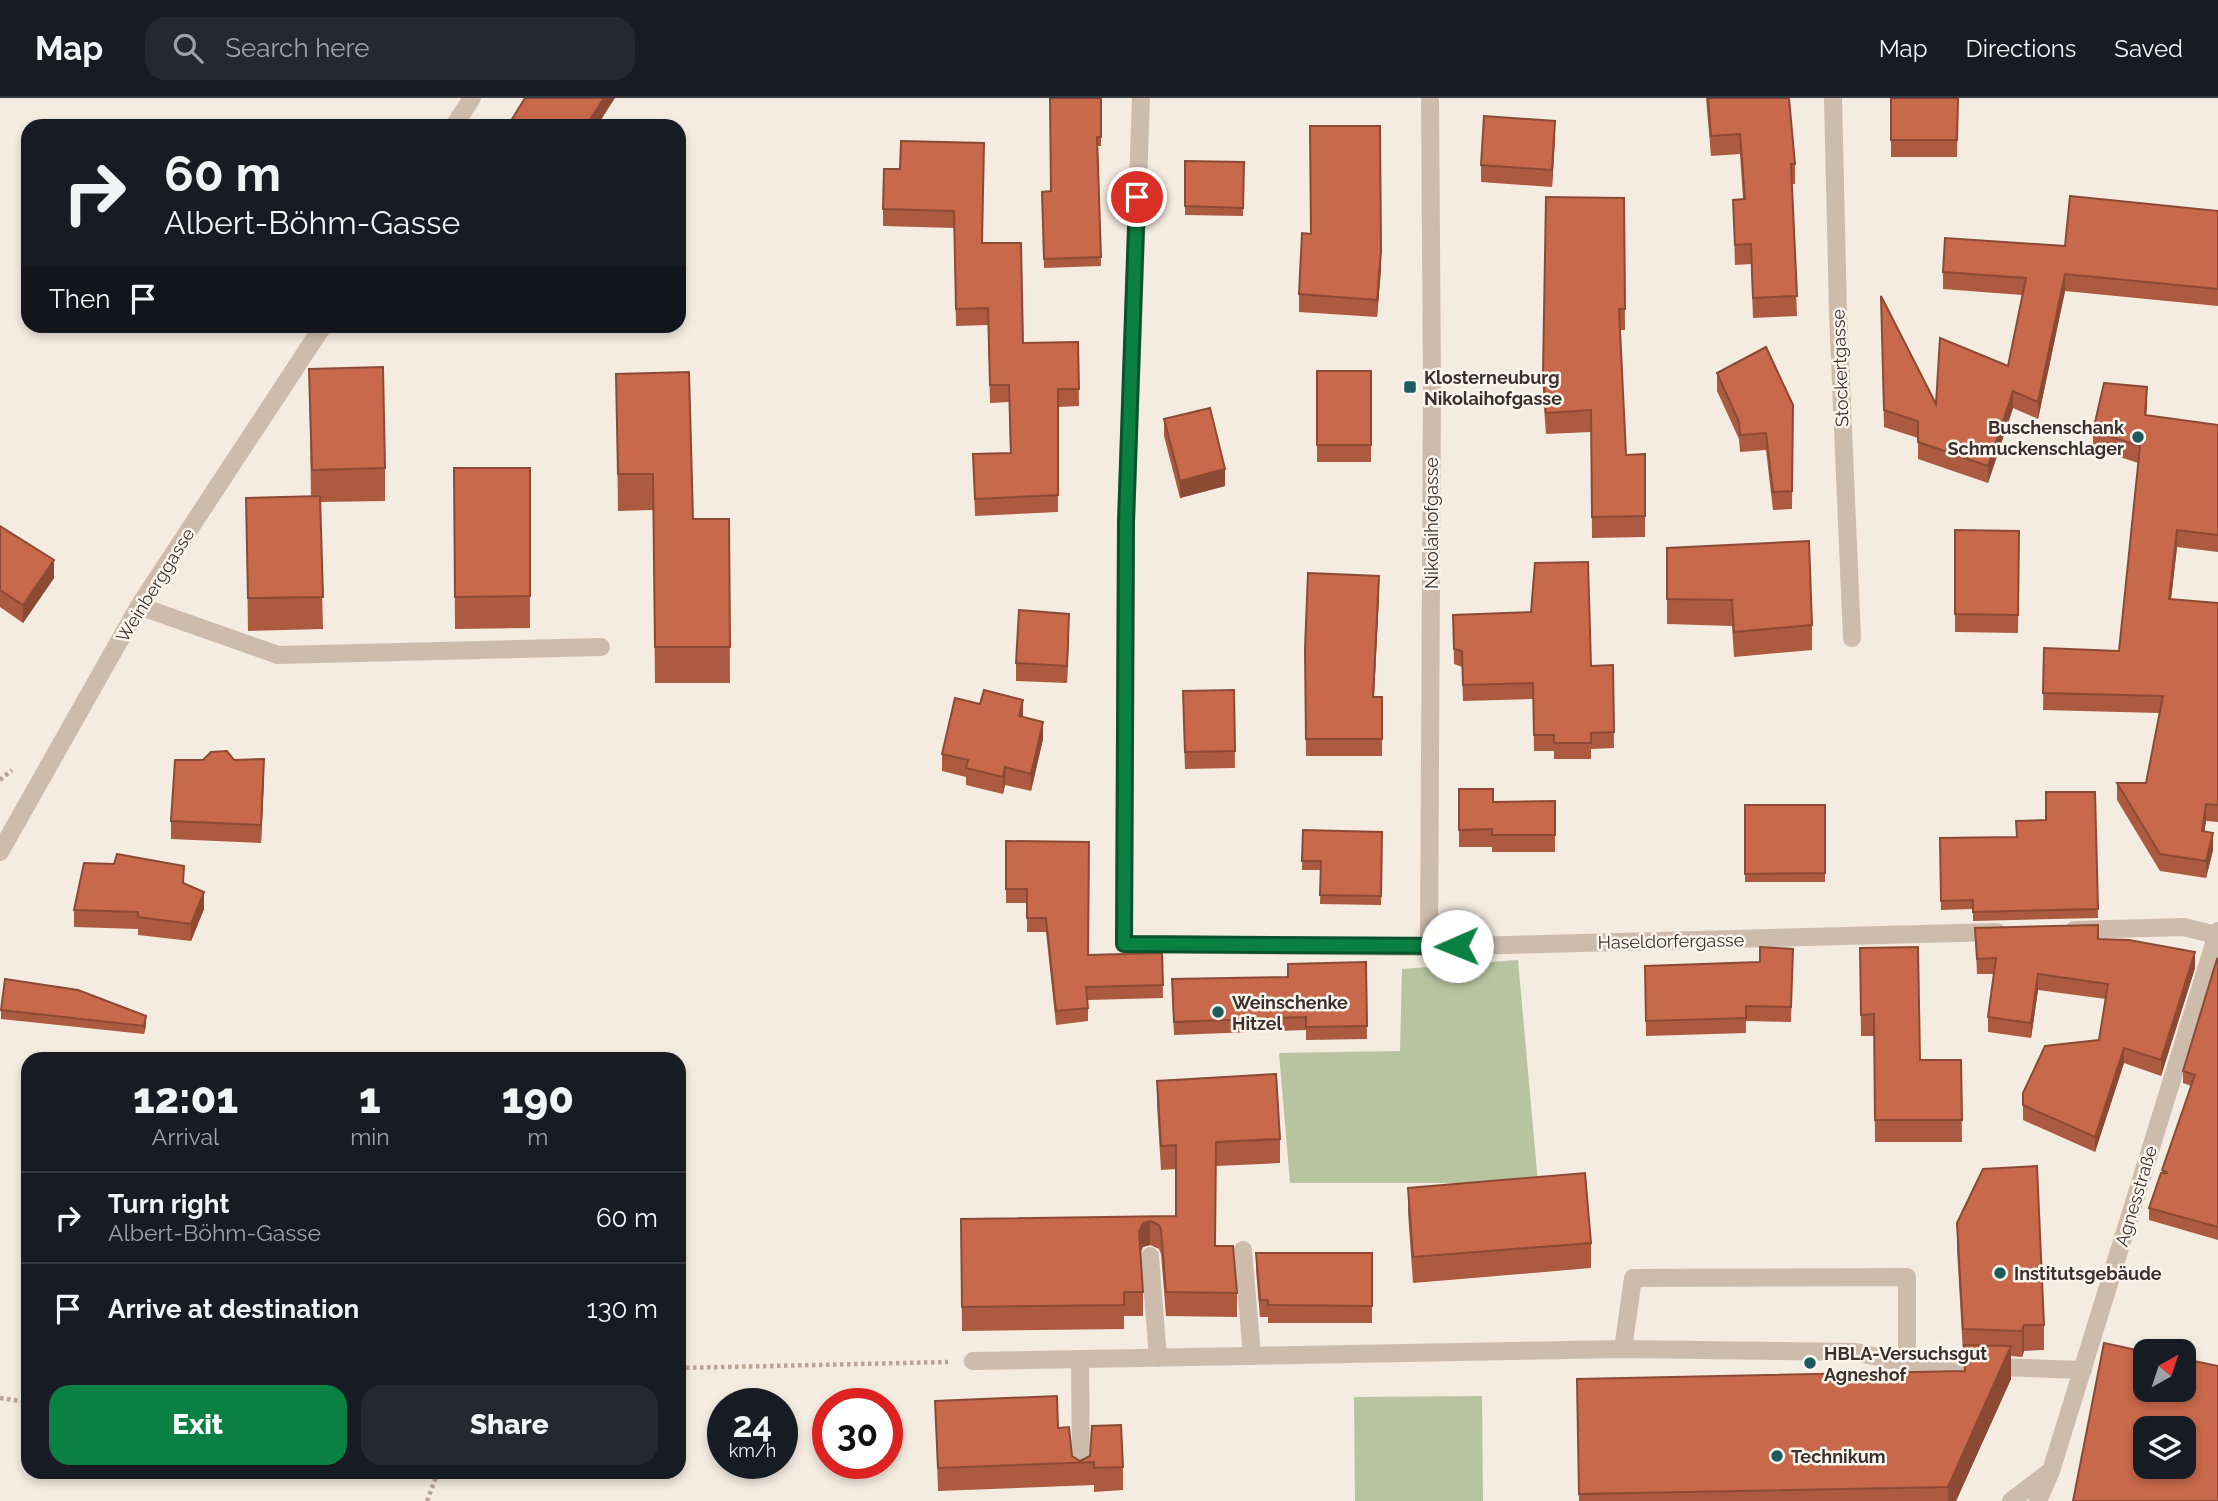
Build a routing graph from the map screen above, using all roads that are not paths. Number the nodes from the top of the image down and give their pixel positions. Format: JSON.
{"nodes":[{"id":1,"x":472,"y":98,"type":"edge"},
{"id":2,"x":1141,"y":98,"type":"edge"},
{"id":3,"x":1430,"y":98,"type":"edge"},
{"id":4,"x":1833,"y":98,"type":"edge"},
{"id":5,"x":458,"y":119,"type":"edge"},
{"id":6,"x":318,"y":333,"type":"edge"},
{"id":7,"x":139,"y":606,"type":"junction"},
{"id":8,"x":1852,"y":638,"type":"dead end"},
{"id":9,"x":601,"y":647,"type":"dead end"},
{"id":10,"x":0,"y":852,"type":"edge"},
{"id":11,"x":2058,"y":931,"type":"edge"},
{"id":12,"x":2016,"y":932,"type":"edge"},
{"id":13,"x":2217,"y":933,"type":"edge"},
{"id":14,"x":1429,"y":947,"type":"junction"},
{"id":15,"x":1244,"y":1250,"type":"dead end"},
{"id":16,"x":1150,"y":1256,"type":"dead end"},
{"id":17,"x":1623,"y":1349,"type":"junction"},
{"id":18,"x":1252,"y":1356,"type":"junction"},
{"id":19,"x":1158,"y":1358,"type":"junction"},
{"id":20,"x":1080,"y":1359,"type":"junction"},
{"id":21,"x":974,"y":1362,"type":"road end"},
{"id":22,"x":1907,"y":1364,"type":"junction"},
{"id":23,"x":2083,"y":1370,"type":"junction"},
{"id":24,"x":2051,"y":1471,"type":"junction"},
{"id":25,"x":1081,"y":1473,"type":"edge"},
{"id":26,"x":2011,"y":1501,"type":"edge"},
{"id":27,"x":2038,"y":1501,"type":"edge"}],
"edges":[{"from":1,"to":5,"type":"street"},
{"from":2,"to":14,"type":"street","name":"Haseldorfergasse"},
{"from":3,"to":14,"type":"street","name":"Nikolaihofgasse"},
{"from":4,"to":8,"type":"street","name":"Stockertgasse"},
{"from":6,"to":7,"type":"street","name":"Weinberggasse"},
{"from":7,"to":9,"type":"street"},
{"from":7,"to":10,"type":"street","name":"Weinberggasse"},
{"from":11,"to":13,"type":"street"},
{"from":12,"to":14,"type":"street","name":"Haseldorfergasse"},
{"from":13,"to":23,"type":"street","name":"Agnesstraße"},
{"from":15,"to":18,"type":"street"},
{"from":16,"to":19,"type":"street"},
{"from":17,"to":18,"type":"street"},
{"from":17,"to":22,"type":"street"},
{"from":17,"to":22,"type":"street"},
{"from":18,"to":19,"type":"street"},
{"from":19,"to":20,"type":"street"},
{"from":20,"to":21,"type":"street"},
{"from":20,"to":25,"type":"street"},
{"from":22,"to":23,"type":"street"},
{"from":23,"to":24,"type":"street","name":"Agnesstraße"},
{"from":24,"to":26,"type":"street"},
{"from":24,"to":27,"type":"street","name":"Agnesstraße"}]}
